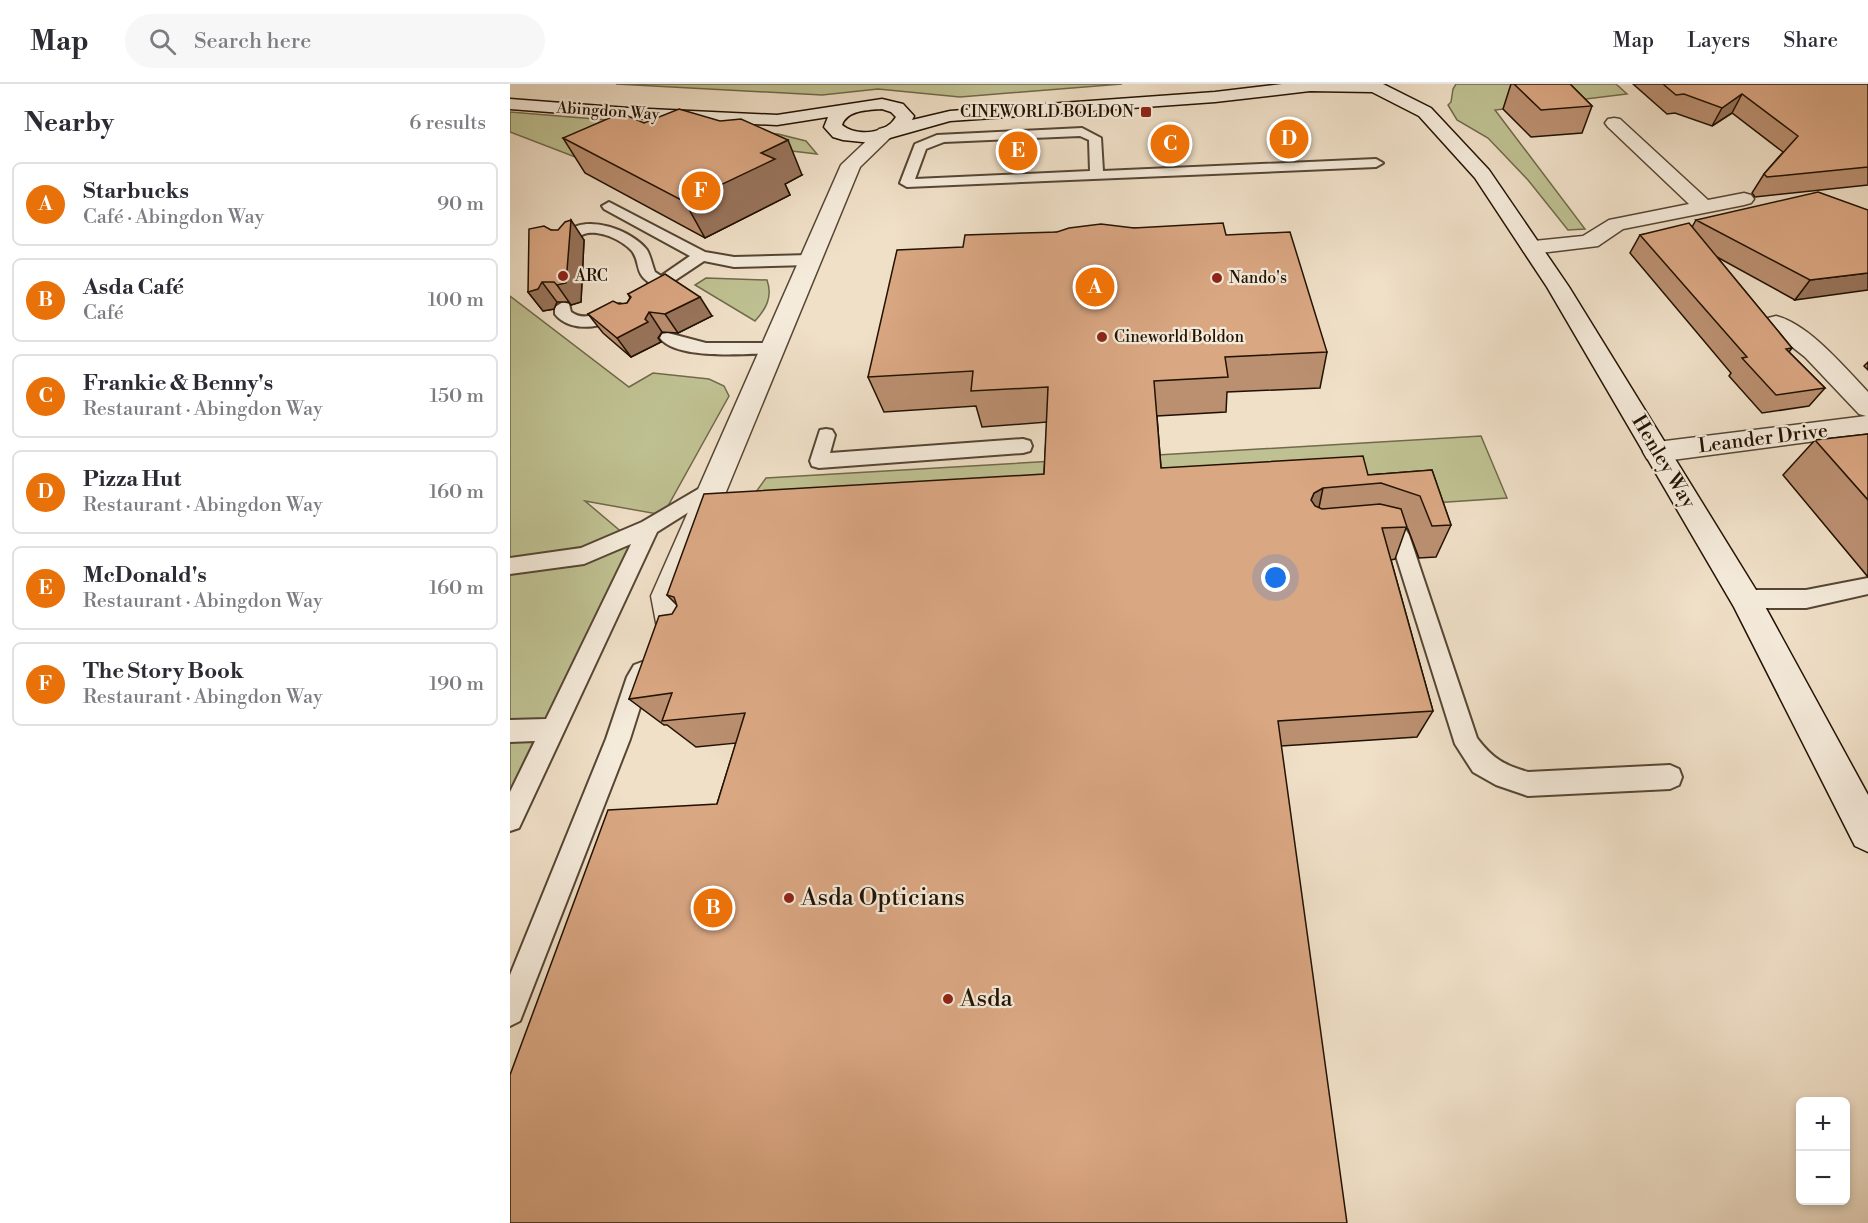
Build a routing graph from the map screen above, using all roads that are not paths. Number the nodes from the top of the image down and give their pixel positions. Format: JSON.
{"nodes":[{"id":1,"x":1312,"y":85,"type":"edge"},
{"id":2,"x":1372,"y":86,"type":"edge"},
{"id":3,"x":1419,"y":96,"type":"junction"},
{"id":4,"x":510,"y":104,"type":"edge"},
{"id":5,"x":854,"y":107,"type":"junction"},
{"id":6,"x":897,"y":108,"type":"junction"},
{"id":7,"x":950,"y":116,"type":"junction"},
{"id":8,"x":777,"y":120,"type":"junction"},
{"id":9,"x":1614,"y":123,"type":"dead end"},
{"id":10,"x":838,"y":132,"type":"junction"},
{"id":11,"x":888,"y":132,"type":"junction"},
{"id":12,"x":1377,"y":163,"type":"dead end"},
{"id":13,"x":851,"y":165,"type":"junction"},
{"id":14,"x":1097,"y":175,"type":"junction"},
{"id":15,"x":1744,"y":199,"type":"dead end"},
{"id":16,"x":609,"y":206,"type":"dead end"},
{"id":17,"x":1703,"y":206,"type":"junction"},
{"id":18,"x":566,"y":244,"type":"edge"},
{"id":19,"x":1532,"y":247,"type":"junction"},
{"id":20,"x":686,"y":249,"type":"junction"},
{"id":21,"x":642,"y":254,"type":"junction"},
{"id":22,"x":701,"y":256,"type":"junction"},
{"id":23,"x":809,"y":260,"type":"junction"},
{"id":24,"x":661,"y":283,"type":"junction"},
{"id":25,"x":563,"y":306,"type":"dead end"},
{"id":26,"x":1776,"y":322,"type":"dead end"},
{"id":27,"x":668,"y":338,"type":"dead end"},
{"id":28,"x":772,"y":348,"type":"junction"},
{"id":29,"x":1868,"y":408,"type":"edge"},
{"id":30,"x":1868,"y":424,"type":"edge"},
{"id":31,"x":826,"y":435,"type":"dead end"},
{"id":32,"x":1023,"y":447,"type":"dead end"},
{"id":33,"x":1657,"y":452,"type":"junction"},
{"id":34,"x":712,"y":488,"type":"junction"},
{"id":35,"x":650,"y":527,"type":"junction"},
{"id":36,"x":1359,"y":528,"type":"edge"},
{"id":37,"x":510,"y":566,"type":"edge"},
{"id":38,"x":1868,"y":586,"type":"edge"},
{"id":39,"x":1745,"y":599,"type":"junction"},
{"id":40,"x":684,"y":634,"type":"joint"},
{"id":41,"x":553,"y":729,"type":"junction"},
{"id":42,"x":510,"y":730,"type":"edge"},
{"id":43,"x":1670,"y":777,"type":"dead end"},
{"id":44,"x":510,"y":819,"type":"edge"},
{"id":45,"x":1868,"y":833,"type":"edge"},
{"id":46,"x":510,"y":1011,"type":"edge"}],
"edges":[{"from":1,"to":2,"type":"main road","name":"Abingdon Way"},
{"from":1,"to":7,"type":"main road","name":"Abingdon Way"},
{"from":2,"to":3,"type":"main road","name":"Henley Way"},
{"from":2,"to":3,"type":"main road","name":"Abingdon Way"},
{"from":3,"to":19,"type":"main road","name":"Henley Way"},
{"from":4,"to":8,"type":"main road","name":"Abingdon Way"},
{"from":5,"to":6,"type":"main road","name":"Abingdon Way"},
{"from":5,"to":8,"type":"main road","name":"Abingdon Way"},
{"from":5,"to":10,"type":"main road"},
{"from":6,"to":7,"type":"main road","name":"Abingdon Way"},
{"from":6,"to":11,"type":"main road"},
{"from":7,"to":11,"type":"main road","name":"Abingdon Way"},
{"from":8,"to":10,"type":"main road","name":"Abingdon Way"},
{"from":9,"to":17,"type":"main road"},
{"from":10,"to":11,"type":"main road","name":"Abingdon Way"},
{"from":10,"to":13,"type":"main road"},
{"from":11,"to":13,"type":"main road"},
{"from":12,"to":14,"type":"lane"},
{"from":13,"to":23,"type":"main road"},
{"from":14,"to":14,"type":"lane"},
{"from":15,"to":17,"type":"main road"},
{"from":16,"to":20,"type":"lane"},
{"from":17,"to":19,"type":"main road"},
{"from":18,"to":21,"type":"lane"},
{"from":19,"to":33,"type":"main road","name":"Henley Way"},
{"from":20,"to":21,"type":"lane"},
{"from":20,"to":22,"type":"lane"},
{"from":21,"to":24,"type":"lane"},
{"from":22,"to":23,"type":"lane"},
{"from":22,"to":24,"type":"lane"},
{"from":23,"to":28,"type":"main road"},
{"from":24,"to":25,"type":"lane"},
{"from":26,"to":29,"type":"main road"},
{"from":27,"to":28,"type":"lane"},
{"from":28,"to":34,"type":"main road"},
{"from":30,"to":33,"type":"main road","name":"Leander Drive"},
{"from":31,"to":32,"type":"lane"},
{"from":33,"to":39,"type":"main road","name":"Henley Way"},
{"from":34,"to":35,"type":"lane"},
{"from":34,"to":40,"type":"main road"},
{"from":35,"to":37,"type":"lane"},
{"from":35,"to":41,"type":"lane"},
{"from":36,"to":43,"type":"lane"},
{"from":38,"to":39,"type":"lane"},
{"from":39,"to":45,"type":"main road","name":"Henley Way"},
{"from":40,"to":46,"type":"lane"},
{"from":41,"to":42,"type":"lane"},
{"from":41,"to":44,"type":"lane"}]}
